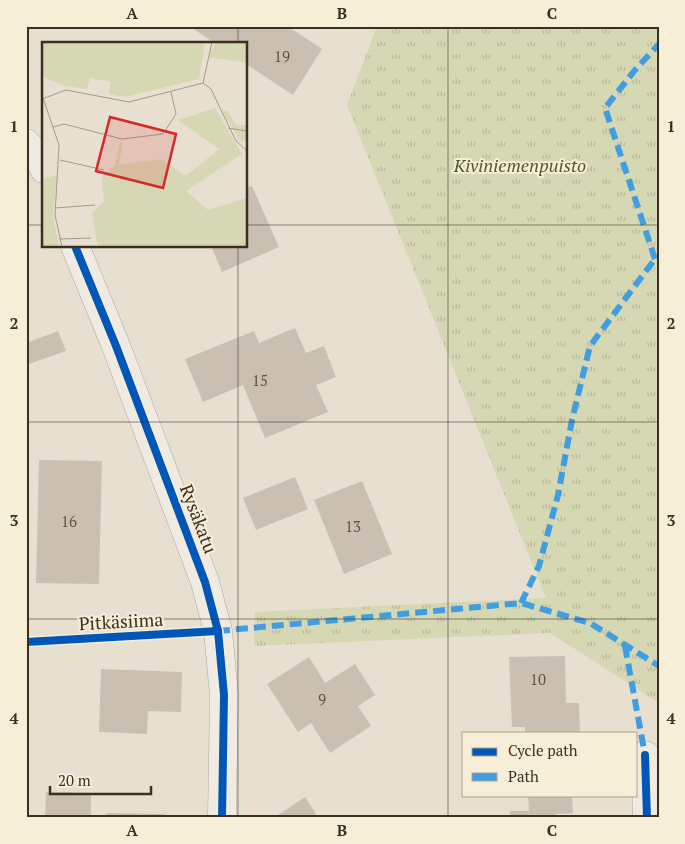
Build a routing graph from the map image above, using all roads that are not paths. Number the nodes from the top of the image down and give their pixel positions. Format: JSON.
{"nodes":[{"id":1,"x":26,"y":143,"type":"edge"},
{"id":2,"x":42,"y":164,"type":"edge"},
{"id":3,"x":76,"y":248,"type":"edge"},
{"id":4,"x":645,"y":754,"type":"dead end"},
{"id":5,"x":222,"y":818,"type":"edge"},
{"id":6,"x":647,"y":818,"type":"edge"}],
"edges":[{"from":1,"to":2,"type":"street"},
{"from":3,"to":5,"type":"street","name":"Rysäkatu"},
{"from":4,"to":6,"type":"street"}]}
